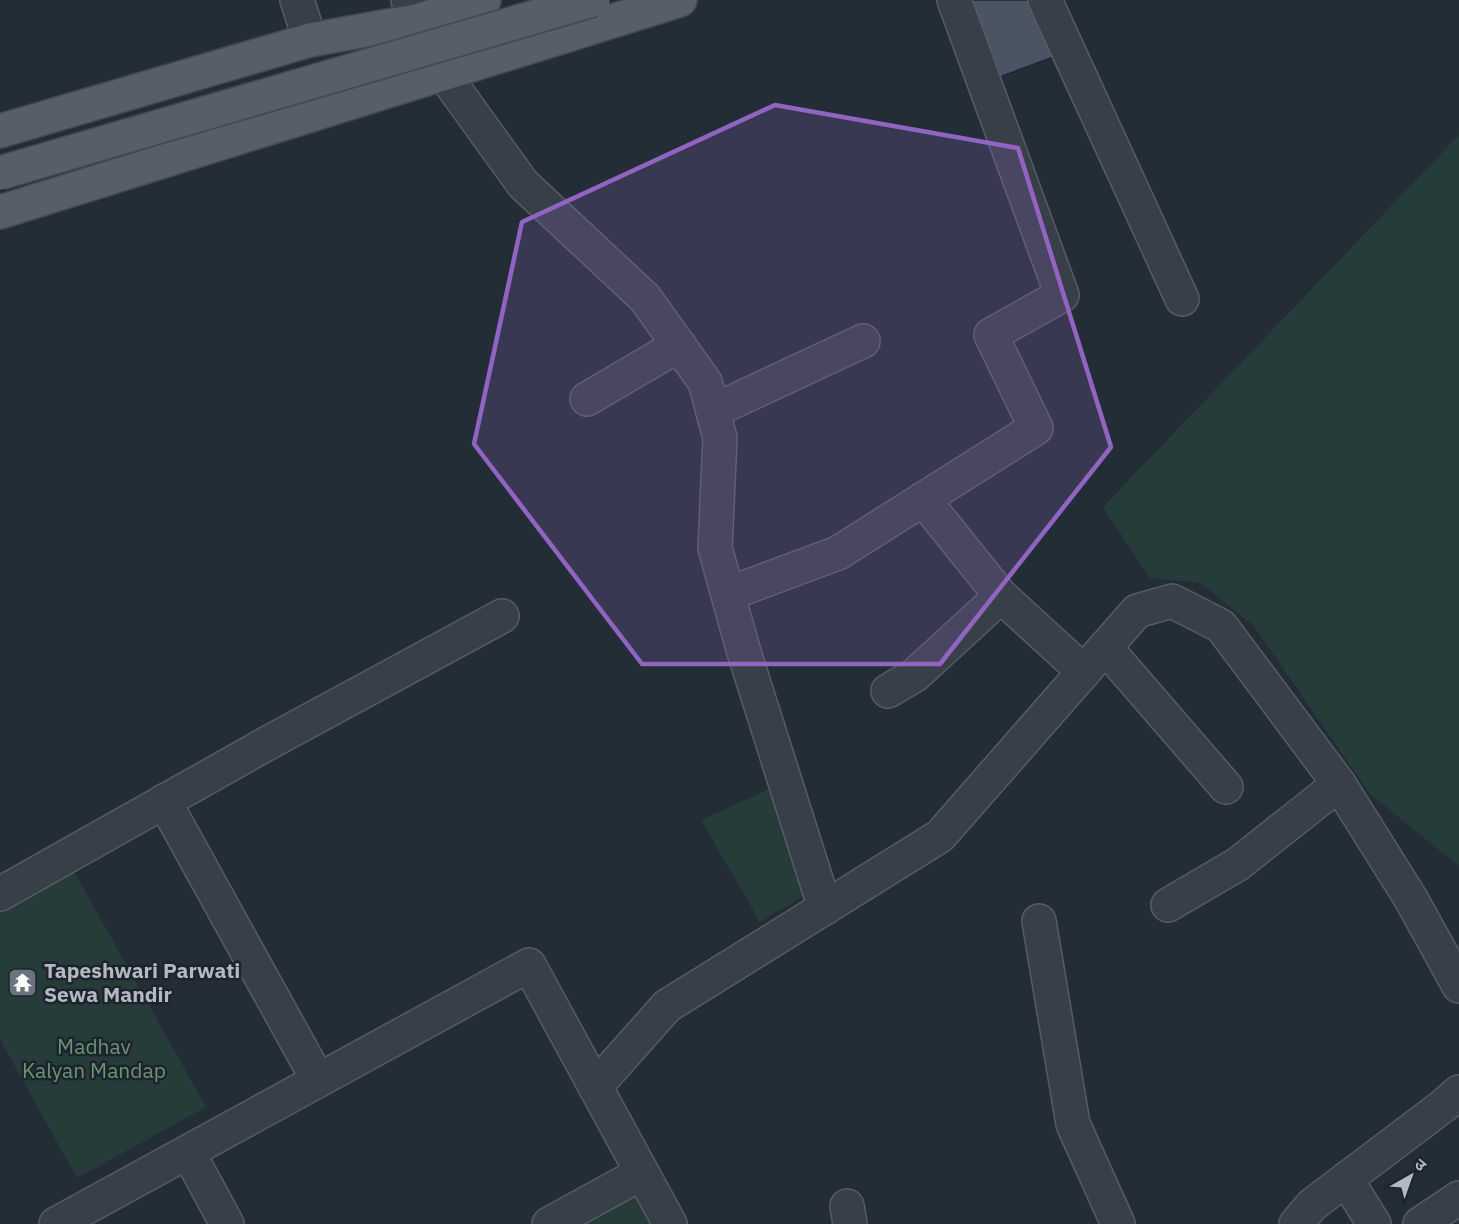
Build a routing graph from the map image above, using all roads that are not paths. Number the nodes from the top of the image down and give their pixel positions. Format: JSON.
{"nodes":[{"id":1,"x":297,"y":0,"type":"edge"},
{"id":2,"x":484,"y":0,"type":"edge"},
{"id":3,"x":593,"y":0,"type":"edge"},
{"id":4,"x":680,"y":0,"type":"edge"},
{"id":5,"x":954,"y":0,"type":"edge"},
{"id":6,"x":1045,"y":0,"type":"edge"},
{"id":7,"x":412,"y":10,"type":"edge"},
{"id":8,"x":310,"y":40,"type":"junction"},
{"id":9,"x":443,"y":73,"type":"junction"},
{"id":10,"x":0,"y":131,"type":"edge"},
{"id":11,"x":0,"y":173,"type":"edge"},
{"id":12,"x":0,"y":212,"type":"edge"},
{"id":13,"x":1182,"y":299,"type":"dead end"},
{"id":14,"x":863,"y":341,"type":"dead end"},
{"id":15,"x":679,"y":345,"type":"junction"},
{"id":16,"x":587,"y":399,"type":"dead end"},
{"id":17,"x":713,"y":411,"type":"junction"},
{"id":18,"x":923,"y":499,"type":"junction"},
{"id":19,"x":728,"y":594,"type":"junction"},
{"id":20,"x":1000,"y":596,"type":"junction"},
{"id":21,"x":502,"y":616,"type":"dead end"},
{"id":22,"x":1105,"y":647,"type":"junction"},
{"id":23,"x":1084,"y":672,"type":"junction"},
{"id":24,"x":888,"y":692,"type":"dead end"},
{"id":25,"x":1339,"y":784,"type":"junction"},
{"id":26,"x":1226,"y":787,"type":"dead end"},
{"id":27,"x":164,"y":801,"type":"junction"},
{"id":28,"x":0,"y":894,"type":"edge"},
{"id":29,"x":1168,"y":905,"type":"dead end"},
{"id":30,"x":825,"y":908,"type":"junction"},
{"id":31,"x":1039,"y":921,"type":"dead end"},
{"id":32,"x":1459,"y":986,"type":"edge"},
{"id":33,"x":318,"y":1080,"type":"junction"},
{"id":34,"x":595,"y":1087,"type":"junction"},
{"id":35,"x":1459,"y":1092,"type":"edge"},
{"id":36,"x":188,"y":1152,"type":"junction"},
{"id":37,"x":642,"y":1173,"type":"junction"},
{"id":38,"x":1346,"y":1179,"type":"junction"},
{"id":39,"x":1459,"y":1198,"type":"edge"},
{"id":40,"x":56,"y":1224,"type":"edge"},
{"id":41,"x":227,"y":1224,"type":"edge"},
{"id":42,"x":549,"y":1224,"type":"edge"},
{"id":43,"x":670,"y":1224,"type":"edge"},
{"id":44,"x":1118,"y":1224,"type":"edge"},
{"id":45,"x":1296,"y":1224,"type":"edge"},
{"id":46,"x":1374,"y":1224,"type":"edge"},
{"id":47,"x":1420,"y":1224,"type":"edge"}],
"edges":[{"from":1,"to":8,"type":"street"},
{"from":2,"to":7,"type":"main road"},
{"from":3,"to":11,"type":"main road","bridge":true},
{"from":4,"to":9,"type":"main road"},
{"from":5,"to":18,"type":"street"},
{"from":6,"to":13,"type":"street"},
{"from":7,"to":8,"type":"main road"},
{"from":7,"to":9,"type":"street"},
{"from":8,"to":10,"type":"main road"},
{"from":9,"to":12,"type":"main road"},
{"from":9,"to":15,"type":"street"},
{"from":14,"to":17,"type":"street"},
{"from":15,"to":16,"type":"street"},
{"from":15,"to":17,"type":"street"},
{"from":17,"to":19,"type":"street"},
{"from":18,"to":19,"type":"street"},
{"from":18,"to":20,"type":"street"},
{"from":19,"to":30,"type":"street"},
{"from":20,"to":23,"type":"street"},
{"from":20,"to":24,"type":"street"},
{"from":21,"to":27,"type":"street"},
{"from":22,"to":23,"type":"street"},
{"from":22,"to":25,"type":"street"},
{"from":22,"to":26,"type":"street"},
{"from":23,"to":30,"type":"street"},
{"from":25,"to":29,"type":"street"},
{"from":25,"to":32,"type":"street"},
{"from":27,"to":28,"type":"street"},
{"from":27,"to":33,"type":"street"},
{"from":30,"to":34,"type":"street"},
{"from":31,"to":44,"type":"street"},
{"from":33,"to":34,"type":"street"},
{"from":33,"to":36,"type":"street"},
{"from":34,"to":37,"type":"street"},
{"from":35,"to":38,"type":"street"},
{"from":36,"to":40,"type":"street"},
{"from":36,"to":41,"type":"street"},
{"from":37,"to":42,"type":"street"},
{"from":37,"to":43,"type":"street"},
{"from":38,"to":45,"type":"street"},
{"from":38,"to":46,"type":"street"},
{"from":39,"to":47,"type":"street"}]}
